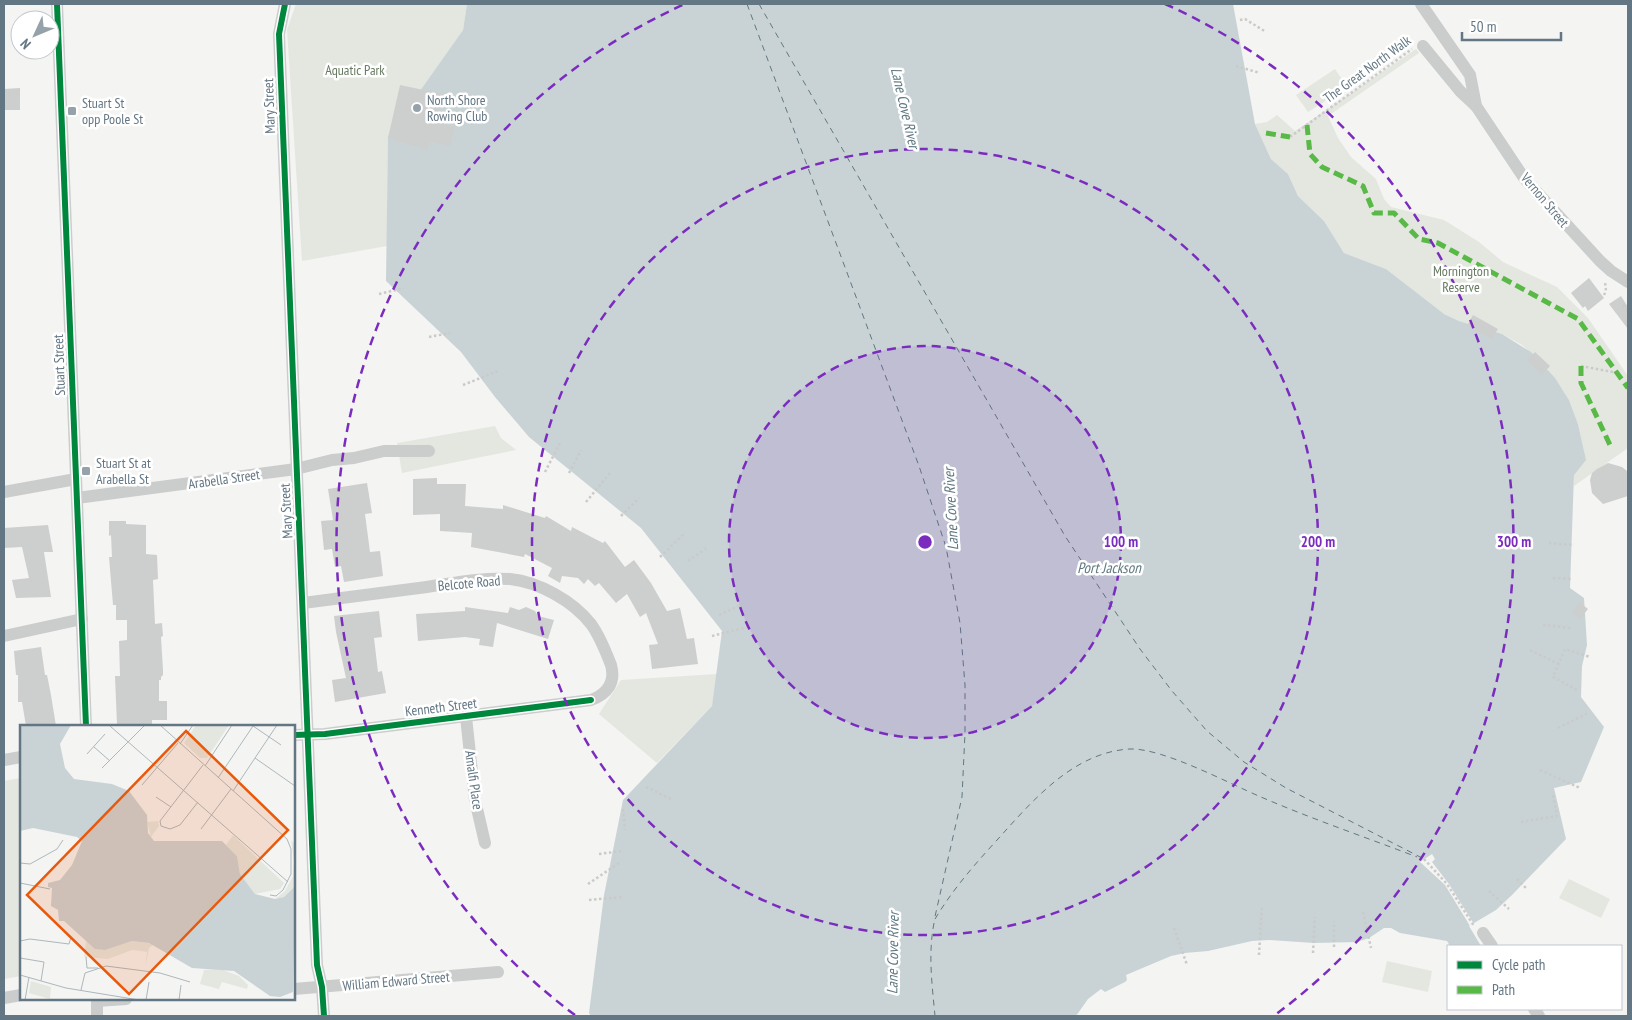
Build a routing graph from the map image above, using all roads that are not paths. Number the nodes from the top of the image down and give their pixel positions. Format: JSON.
{"nodes":[{"id":1,"x":57,"y":4,"type":"edge"},
{"id":2,"x":285,"y":4,"type":"edge"},
{"id":3,"x":1420,"y":4,"type":"edge"},
{"id":4,"x":1419,"y":46,"type":"road end"},
{"id":5,"x":1476,"y":106,"type":"junction"},
{"id":6,"x":1628,"y":282,"type":"edge"},
{"id":7,"x":429,"y":451,"type":"dead end"},
{"id":8,"x":296,"y":469,"type":"junction"},
{"id":9,"x":76,"y":479,"type":"junction"},
{"id":10,"x":4,"y":492,"type":"edge"},
{"id":11,"x":77,"y":498,"type":"junction"},
{"id":12,"x":303,"y":603,"type":"junction"},
{"id":13,"x":82,"y":619,"type":"junction"},
{"id":14,"x":4,"y":636,"type":"edge"},
{"id":15,"x":591,"y":700,"type":"joint"},
{"id":16,"x":466,"y":717,"type":"junction"},
{"id":17,"x":86,"y":725,"type":"edge"},
{"id":18,"x":308,"y":734,"type":"junction"},
{"id":19,"x":295,"y":735,"type":"edge"},
{"id":20,"x":20,"y":756,"type":"edge"},
{"id":21,"x":4,"y":760,"type":"edge"},
{"id":22,"x":485,"y":843,"type":"dead end"},
{"id":23,"x":1483,"y":933,"type":"road end"},
{"id":24,"x":1491,"y":945,"type":"edge"},
{"id":25,"x":498,"y":972,"type":"dead end"},
{"id":26,"x":322,"y":987,"type":"junction"},
{"id":27,"x":295,"y":989,"type":"edge"},
{"id":28,"x":20,"y":995,"type":"edge"},
{"id":29,"x":4,"y":998,"type":"edge"},
{"id":30,"x":97,"y":1000,"type":"edge"},
{"id":31,"x":97,"y":1016,"type":"edge"},
{"id":32,"x":324,"y":1016,"type":"edge"}],
"edges":[{"from":1,"to":9,"type":"street","name":"Stuart Street"},
{"from":2,"to":8,"type":"street","name":"Mary Street"},
{"from":3,"to":5,"type":"street","name":"Vernon Street"},
{"from":4,"to":5,"type":"street","name":"Vernon Street"},
{"from":5,"to":6,"type":"street","name":"Vernon Street"},
{"from":7,"to":8,"type":"street","name":"Arabella Street"},
{"from":8,"to":11,"type":"street","name":"Arabella Street"},
{"from":8,"to":12,"type":"street","name":"Mary Street"},
{"from":9,"to":10,"type":"street"},
{"from":9,"to":11,"type":"street","name":"Stuart Street"},
{"from":11,"to":13,"type":"street","name":"Stuart Street"},
{"from":12,"to":15,"type":"street","name":"Belcote Road"},
{"from":12,"to":18,"type":"street","name":"Mary Street"},
{"from":13,"to":14,"type":"street"},
{"from":13,"to":17,"type":"street","name":"Stuart Street"},
{"from":15,"to":16,"type":"street","name":"Kenneth Street"},
{"from":16,"to":18,"type":"street","name":"Kenneth Street"},
{"from":16,"to":22,"type":"street","name":"Amalfi Place"},
{"from":18,"to":19,"type":"street","name":"Kenneth Street"},
{"from":18,"to":26,"type":"street","name":"Mary Street"},
{"from":20,"to":21,"type":"street"},
{"from":23,"to":24,"type":"street"},
{"from":25,"to":26,"type":"street","name":"William Edward Street"},
{"from":26,"to":27,"type":"street","name":"William Edward Street"},
{"from":26,"to":32,"type":"street","name":"Mary Street"},
{"from":28,"to":29,"type":"street"},
{"from":30,"to":31,"type":"street"}]}
